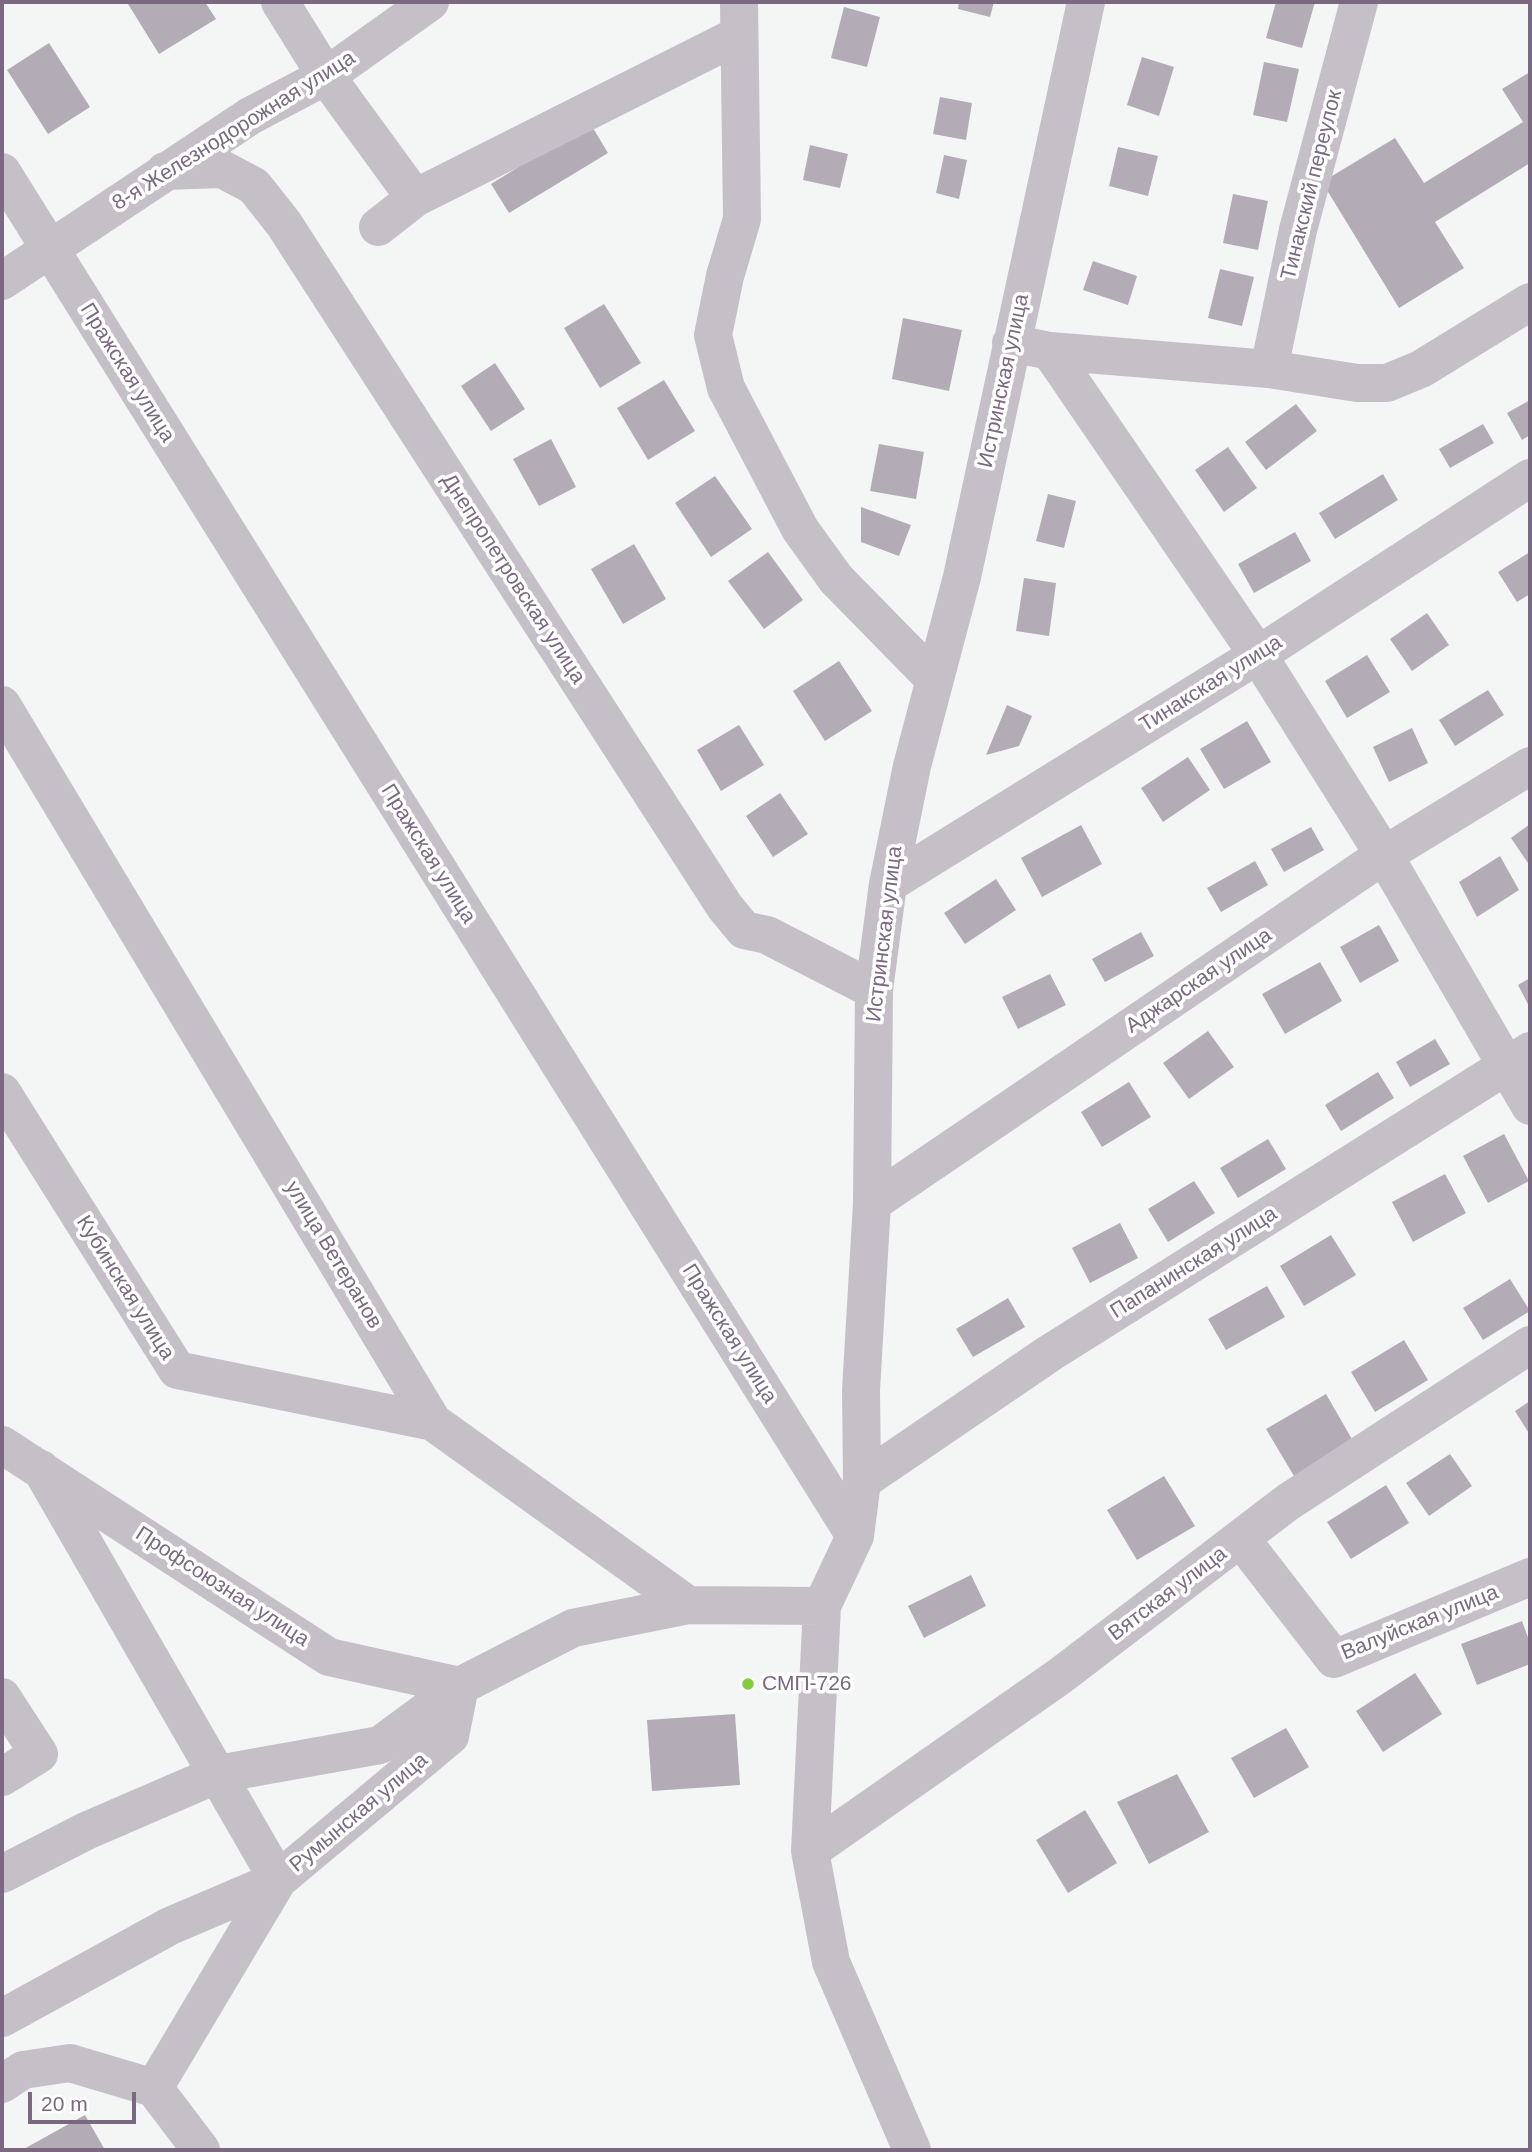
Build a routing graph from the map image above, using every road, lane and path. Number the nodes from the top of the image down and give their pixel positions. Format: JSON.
{"nodes":[{"id":1,"x":280,"y":2,"type":"edge"},
{"id":2,"x":430,"y":2,"type":"edge"},
{"id":3,"x":1086,"y":2,"type":"edge"},
{"id":4,"x":1359,"y":2,"type":"edge"},
{"id":5,"x":739,"y":18,"type":"edge"},
{"id":6,"x":326,"y":76,"type":"junction"},
{"id":7,"x":165,"y":170,"type":"junction"},
{"id":8,"x":2,"y":172,"type":"edge"},
{"id":9,"x":415,"y":198,"type":"junction"},
{"id":10,"x":378,"y":227,"type":"dead end"},
{"id":11,"x":51,"y":251,"type":"junction"},
{"id":12,"x":2,"y":281,"type":"edge"},
{"id":13,"x":1530,"y":302,"type":"edge"},
{"id":14,"x":1011,"y":343,"type":"junction"},
{"id":15,"x":1050,"y":351,"type":"junction"},
{"id":16,"x":1269,"y":369,"type":"junction"},
{"id":17,"x":1530,"y":478,"type":"edge"},
{"id":18,"x":1258,"y":655,"type":"junction"},
{"id":19,"x":934,"y":679,"type":"junction"},
{"id":20,"x":2,"y":705,"type":"edge"},
{"id":21,"x":1530,"y":766,"type":"edge"},
{"id":22,"x":1384,"y":855,"type":"junction"},
{"id":23,"x":888,"y":884,"type":"junction"},
{"id":24,"x":874,"y":990,"type":"junction"},
{"id":25,"x":1518,"y":1059,"type":"edge"},
{"id":26,"x":2,"y":1092,"type":"edge"},
{"id":27,"x":1530,"y":1107,"type":"edge"},
{"id":28,"x":872,"y":1203,"type":"junction"},
{"id":29,"x":1530,"y":1345,"type":"edge"},
{"id":30,"x":433,"y":1422,"type":"junction"},
{"id":31,"x":2,"y":1445,"type":"edge"},
{"id":32,"x":41,"y":1469,"type":"junction"},
{"id":33,"x":862,"y":1481,"type":"junction"},
{"id":34,"x":855,"y":1535,"type":"junction"},
{"id":35,"x":1241,"y":1539,"type":"junction"},
{"id":36,"x":1530,"y":1577,"type":"edge"},
{"id":37,"x":688,"y":1605,"type":"junction"},
{"id":38,"x":822,"y":1606,"type":"junction"},
{"id":39,"x":460,"y":1686,"type":"junction"},
{"id":40,"x":2,"y":1697,"type":"edge"},
{"id":41,"x":218,"y":1774,"type":"junction"},
{"id":42,"x":2,"y":1777,"type":"edge"},
{"id":43,"x":810,"y":1852,"type":"junction"},
{"id":44,"x":2,"y":1874,"type":"edge"},
{"id":45,"x":278,"y":1880,"type":"junction"},
{"id":46,"x":2,"y":2018,"type":"edge"},
{"id":47,"x":2,"y":2084,"type":"edge"},
{"id":48,"x":155,"y":2088,"type":"junction"},
{"id":49,"x":201,"y":2150,"type":"edge"},
{"id":50,"x":912,"y":2150,"type":"edge"}],
"edges":[{"from":1,"to":6,"type":"street"},
{"from":2,"to":6,"type":"street","name":"8-я Железнодорожная улица"},
{"from":3,"to":14,"type":"street","name":"Истринская улица"},
{"from":4,"to":16,"type":"street","name":"Тинакский переулок"},
{"from":5,"to":9,"type":"street"},
{"from":5,"to":19,"type":"street"},
{"from":6,"to":7,"type":"street","name":"8-я Железнодорожная улица"},
{"from":6,"to":9,"type":"street"},
{"from":7,"to":11,"type":"street","name":"8-я Железнодорожная улица"},
{"from":7,"to":24,"type":"street","name":"Днепропетровская улица"},
{"from":8,"to":11,"type":"street","name":"Пражская улица"},
{"from":9,"to":10,"type":"street"},
{"from":11,"to":12,"type":"street","name":"8-я Железнодорожная улица"},
{"from":11,"to":34,"type":"street","name":"Пражская улица"},
{"from":13,"to":16,"type":"street"},
{"from":14,"to":15,"type":"street"},
{"from":14,"to":19,"type":"street","name":"Истринская улица"},
{"from":15,"to":16,"type":"street"},
{"from":15,"to":18,"type":"street"},
{"from":17,"to":18,"type":"street","name":"Тинакская улица"},
{"from":18,"to":22,"type":"street"},
{"from":18,"to":23,"type":"street","name":"Тинакская улица"},
{"from":19,"to":23,"type":"street","name":"Истринская улица"},
{"from":20,"to":30,"type":"street","name":"улица Ветеранов"},
{"from":21,"to":22,"type":"street","name":"Аджарская улица"},
{"from":22,"to":25,"type":"street"},
{"from":22,"to":28,"type":"street","name":"Аджарская улица"},
{"from":23,"to":24,"type":"street","name":"Истринская улица"},
{"from":24,"to":28,"type":"street","name":"Истринская улица"},
{"from":25,"to":27,"type":"street"},
{"from":25,"to":33,"type":"street","name":"Папанинская улица"},
{"from":26,"to":30,"type":"street","name":"Кубинская улица"},
{"from":28,"to":33,"type":"street","name":"Истринская улица"},
{"from":29,"to":35,"type":"street","name":"Вятская улица"},
{"from":30,"to":37,"type":"street","name":"улица Ветеранов"},
{"from":31,"to":32,"type":"street","name":"Профсоюзная улица"},
{"from":32,"to":39,"type":"street","name":"Профсоюзная улица"},
{"from":32,"to":41,"type":"street"},
{"from":33,"to":34,"type":"street","name":"Истринская улица"},
{"from":34,"to":38,"type":"street","name":"Истринская улица"},
{"from":35,"to":36,"type":"street","name":"Валуйская улица"},
{"from":35,"to":43,"type":"street","name":"Вятская улица"},
{"from":37,"to":38,"type":"street"},
{"from":37,"to":39,"type":"street"},
{"from":38,"to":43,"type":"street","name":"Истринская улица"},
{"from":39,"to":41,"type":"street"},
{"from":39,"to":45,"type":"street","name":"Румынская улица"},
{"from":40,"to":42,"type":"street"},
{"from":41,"to":44,"type":"street"},
{"from":41,"to":45,"type":"street"},
{"from":43,"to":50,"type":"street","name":"Истринская улица"},
{"from":45,"to":46,"type":"street","name":"Румынская улица"},
{"from":45,"to":48,"type":"street"},
{"from":47,"to":48,"type":"street"},
{"from":48,"to":49,"type":"street"}]}
